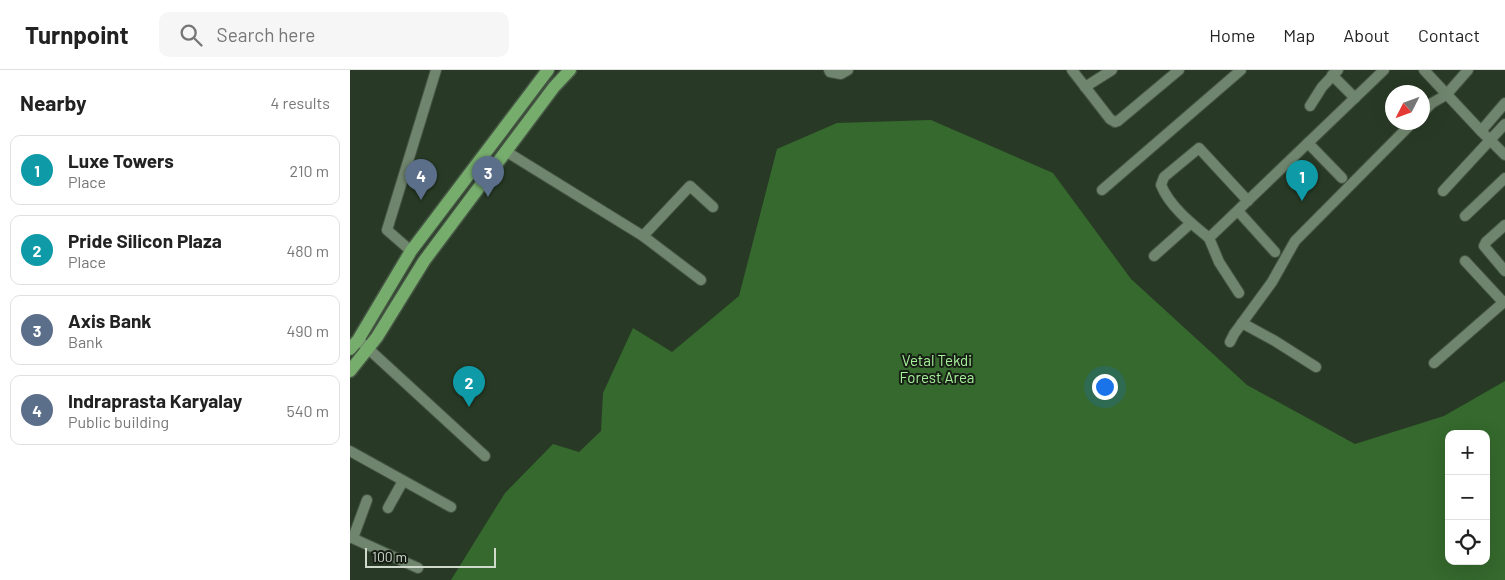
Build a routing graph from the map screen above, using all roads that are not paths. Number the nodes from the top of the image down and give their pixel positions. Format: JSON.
{"nodes":[{"id":1,"x":436,"y":70,"type":"edge"},
{"id":2,"x":548,"y":70,"type":"edge"},
{"id":3,"x":570,"y":70,"type":"edge"},
{"id":4,"x":829,"y":70,"type":"edge"},
{"id":5,"x":848,"y":70,"type":"edge"},
{"id":6,"x":1072,"y":70,"type":"edge"},
{"id":7,"x":1112,"y":70,"type":"edge"},
{"id":8,"x":1179,"y":70,"type":"edge"},
{"id":9,"x":1241,"y":70,"type":"edge"},
{"id":10,"x":1384,"y":70,"type":"edge"},
{"id":11,"x":1424,"y":70,"type":"edge"},
{"id":12,"x":1468,"y":70,"type":"edge"},
{"id":13,"x":1335,"y":72,"type":"edge"},
{"id":14,"x":1085,"y":87,"type":"junction"},
{"id":15,"x":1446,"y":95,"type":"junction"},
{"id":16,"x":1355,"y":98,"type":"junction"},
{"id":17,"x":1505,"y":103,"type":"edge"},
{"id":18,"x":1430,"y":105,"type":"edge"},
{"id":19,"x":1310,"y":106,"type":"dead end"},
{"id":20,"x":1505,"y":124,"type":"edge"},
{"id":21,"x":1405,"y":130,"type":"edge"},
{"id":22,"x":1480,"y":131,"type":"junction"},
{"id":23,"x":1490,"y":140,"type":"junction"},
{"id":24,"x":1308,"y":143,"type":"junction"},
{"id":25,"x":506,"y":152,"type":"junction"},
{"id":26,"x":1505,"y":155,"type":"edge"},
{"id":27,"x":1342,"y":178,"type":"dead end"},
{"id":28,"x":1505,"y":178,"type":"edge"},
{"id":29,"x":1102,"y":190,"type":"dead end"},
{"id":30,"x":1443,"y":190,"type":"dead end"},
{"id":31,"x":1248,"y":201,"type":"junction"},
{"id":32,"x":713,"y":207,"type":"dead end"},
{"id":33,"x":1238,"y":211,"type":"junction"},
{"id":34,"x":1465,"y":216,"type":"dead end"},
{"id":35,"x":1190,"y":223,"type":"junction"},
{"id":36,"x":1503,"y":231,"type":"edge"},
{"id":37,"x":643,"y":236,"type":"junction"},
{"id":38,"x":1209,"y":238,"type":"junction"},
{"id":39,"x":411,"y":251,"type":"junction"},
{"id":40,"x":1275,"y":252,"type":"dead end"},
{"id":41,"x":1154,"y":256,"type":"dead end"},
{"id":42,"x":1465,"y":261,"type":"dead end"},
{"id":43,"x":1505,"y":271,"type":"edge"},
{"id":44,"x":701,"y":280,"type":"dead end"},
{"id":45,"x":1240,"y":293,"type":"dead end"},
{"id":46,"x":1504,"y":302,"type":"edge"},
{"id":47,"x":1242,"y":323,"type":"junction"},
{"id":48,"x":1230,"y":342,"type":"dead end"},
{"id":49,"x":354,"y":344,"type":"edge"},
{"id":50,"x":368,"y":349,"type":"junction"},
{"id":51,"x":1434,"y":363,"type":"dead end"},
{"id":52,"x":1316,"y":367,"type":"dead end"},
{"id":53,"x":350,"y":371,"type":"edge"},
{"id":54,"x":350,"y":450,"type":"edge"},
{"id":55,"x":485,"y":456,"type":"dead end"},
{"id":56,"x":403,"y":481,"type":"junction"},
{"id":57,"x":367,"y":500,"type":"dead end"},
{"id":58,"x":451,"y":507,"type":"dead end"},
{"id":59,"x":388,"y":508,"type":"dead end"},
{"id":60,"x":351,"y":537,"type":"edge"},
{"id":61,"x":418,"y":568,"type":"dead end"}],
"edges":[{"from":1,"to":39,"type":"street"},
{"from":2,"to":39,"type":"main road"},
{"from":3,"to":25,"type":"main road"},
{"from":4,"to":5,"type":"street"},
{"from":6,"to":14,"type":"street"},
{"from":7,"to":14,"type":"street"},
{"from":8,"to":14,"type":"street"},
{"from":9,"to":29,"type":"street"},
{"from":10,"to":16,"type":"street"},
{"from":11,"to":15,"type":"street"},
{"from":12,"to":15,"type":"street"},
{"from":13,"to":16,"type":"street"},
{"from":13,"to":19,"type":"street"},
{"from":15,"to":18,"type":"street"},
{"from":15,"to":22,"type":"street"},
{"from":16,"to":24,"type":"street"},
{"from":17,"to":22,"type":"street"},
{"from":20,"to":23,"type":"street"},
{"from":21,"to":47,"type":"street"},
{"from":22,"to":23,"type":"street"},
{"from":23,"to":26,"type":"street"},
{"from":23,"to":30,"type":"street"},
{"from":24,"to":27,"type":"street"},
{"from":24,"to":31,"type":"street"},
{"from":25,"to":37,"type":"street"},
{"from":25,"to":50,"type":"main road"},
{"from":28,"to":34,"type":"street"},
{"from":31,"to":33,"type":"street"},
{"from":31,"to":35,"type":"street"},
{"from":32,"to":37,"type":"street"},
{"from":33,"to":38,"type":"street"},
{"from":33,"to":40,"type":"street"},
{"from":35,"to":38,"type":"street"},
{"from":35,"to":41,"type":"street"},
{"from":36,"to":43,"type":"street"},
{"from":37,"to":44,"type":"street"},
{"from":38,"to":45,"type":"street"},
{"from":39,"to":49,"type":"main road"},
{"from":42,"to":46,"type":"street"},
{"from":46,"to":51,"type":"street"},
{"from":47,"to":48,"type":"street"},
{"from":47,"to":52,"type":"street"},
{"from":49,"to":50,"type":"street"},
{"from":50,"to":53,"type":"main road"},
{"from":50,"to":55,"type":"street"},
{"from":54,"to":56,"type":"street"},
{"from":56,"to":58,"type":"street"},
{"from":56,"to":59,"type":"street"},
{"from":57,"to":60,"type":"street"},
{"from":60,"to":61,"type":"street"}]}
